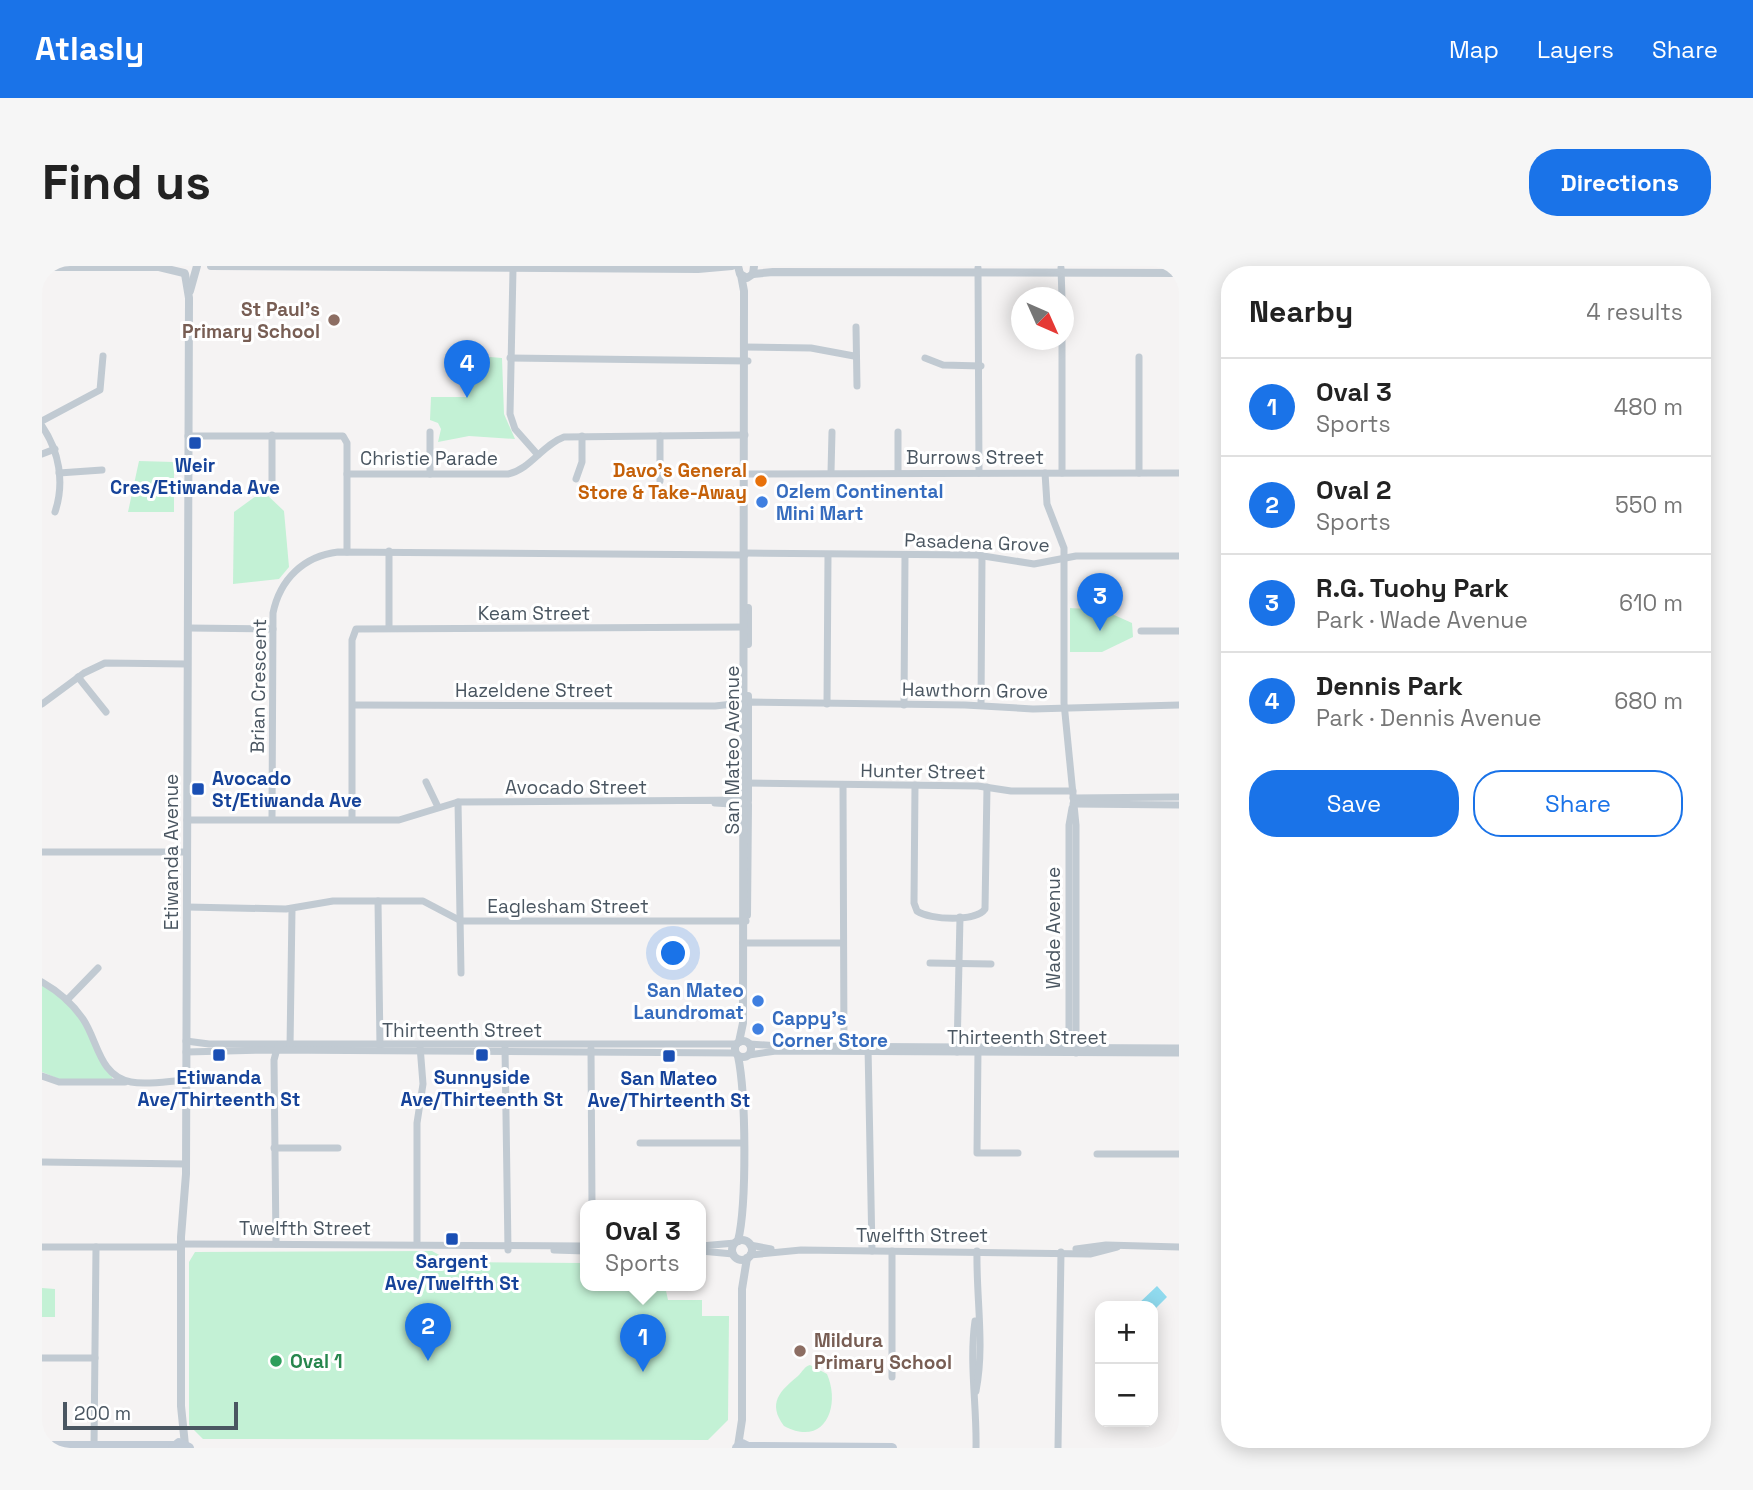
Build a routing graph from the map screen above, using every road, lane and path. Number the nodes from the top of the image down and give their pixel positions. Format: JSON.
{"nodes":[{"id":1,"x":732,"y":266,"type":"edge"},
{"id":2,"x":762,"y":266,"type":"edge"},
{"id":3,"x":42,"y":267,"type":"edge"},
{"id":4,"x":162,"y":267,"type":"edge"},
{"id":5,"x":215,"y":267,"type":"edge"},
{"id":6,"x":370,"y":267,"type":"edge"},
{"id":7,"x":506,"y":268,"type":"edge"},
{"id":8,"x":717,"y":269,"type":"junction"},
{"id":9,"x":1108,"y":269,"type":"edge"},
{"id":10,"x":196,"y":270,"type":"edge"},
{"id":11,"x":980,"y":270,"type":"edge"},
{"id":12,"x":1062,"y":270,"type":"junction"},
{"id":13,"x":183,"y":271,"type":"edge"},
{"id":14,"x":1179,"y":271,"type":"edge"},
{"id":15,"x":739,"y":272,"type":"edge"},
{"id":16,"x":753,"y":272,"type":"edge"},
{"id":17,"x":1062,"y":287,"type":"edge"},
{"id":18,"x":189,"y":298,"type":"junction"},
{"id":19,"x":856,"y":327,"type":"dead end"},
{"id":20,"x":1062,"y":350,"type":"edge"},
{"id":21,"x":746,"y":355,"type":"junction"},
{"id":22,"x":103,"y":356,"type":"dead end"},
{"id":23,"x":854,"y":356,"type":"junction"},
{"id":24,"x":1139,"y":357,"type":"dead end"},
{"id":25,"x":510,"y":358,"type":"junction"},
{"id":26,"x":925,"y":358,"type":"dead end"},
{"id":27,"x":981,"y":366,"type":"junction"},
{"id":28,"x":857,"y":386,"type":"dead end"},
{"id":29,"x":42,"y":423,"type":"edge"},
{"id":30,"x":430,"y":432,"type":"dead end"},
{"id":31,"x":832,"y":432,"type":"dead end"},
{"id":32,"x":898,"y":432,"type":"dead end"},
{"id":33,"x":188,"y":434,"type":"junction"},
{"id":34,"x":272,"y":435,"type":"junction"},
{"id":35,"x":582,"y":436,"type":"junction"},
{"id":36,"x":660,"y":436,"type":"junction"},
{"id":37,"x":745,"y":437,"type":"junction"},
{"id":38,"x":55,"y":449,"type":"junction"},
{"id":39,"x":42,"y":454,"type":"edge"},
{"id":40,"x":538,"y":455,"type":"junction"},
{"id":41,"x":102,"y":470,"type":"dead end"},
{"id":42,"x":744,"y":472,"type":"junction"},
{"id":43,"x":831,"y":472,"type":"junction"},
{"id":44,"x":898,"y":472,"type":"junction"},
{"id":45,"x":1045,"y":472,"type":"junction"},
{"id":46,"x":60,"y":473,"type":"junction"},
{"id":47,"x":979,"y":473,"type":"junction"},
{"id":48,"x":1062,"y":473,"type":"junction"},
{"id":49,"x":1139,"y":473,"type":"junction"},
{"id":50,"x":1179,"y":473,"type":"edge"},
{"id":51,"x":347,"y":474,"type":"junction"},
{"id":52,"x":430,"y":474,"type":"junction"},
{"id":53,"x":576,"y":479,"type":"dead end"},
{"id":54,"x":660,"y":481,"type":"dead end"},
{"id":55,"x":272,"y":485,"type":"dead end"},
{"id":56,"x":55,"y":512,"type":"dead end"},
{"id":57,"x":389,"y":551,"type":"junction"},
{"id":58,"x":347,"y":552,"type":"junction"},
{"id":59,"x":715,"y":552,"type":"joint"},
{"id":60,"x":745,"y":554,"type":"junction"},
{"id":61,"x":828,"y":555,"type":"junction"},
{"id":62,"x":905,"y":555,"type":"junction"},
{"id":63,"x":982,"y":556,"type":"junction"},
{"id":64,"x":1179,"y":556,"type":"edge"},
{"id":65,"x":1064,"y":559,"type":"junction"},
{"id":66,"x":389,"y":628,"type":"junction"},
{"id":67,"x":188,"y":629,"type":"junction"},
{"id":68,"x":273,"y":629,"type":"junction"},
{"id":69,"x":745,"y":629,"type":"junction"},
{"id":70,"x":1141,"y":631,"type":"dead end"},
{"id":71,"x":1179,"y":631,"type":"edge"},
{"id":72,"x":187,"y":662,"type":"junction"},
{"id":73,"x":78,"y":677,"type":"junction"},
{"id":74,"x":42,"y":704,"type":"edge"},
{"id":75,"x":827,"y":704,"type":"junction"},
{"id":76,"x":353,"y":705,"type":"junction"},
{"id":77,"x":745,"y":705,"type":"junction"},
{"id":78,"x":904,"y":705,"type":"junction"},
{"id":79,"x":981,"y":705,"type":"junction"},
{"id":80,"x":1179,"y":705,"type":"edge"},
{"id":81,"x":1065,"y":707,"type":"junction"},
{"id":82,"x":106,"y":712,"type":"dead end"},
{"id":83,"x":426,"y":782,"type":"dead end"},
{"id":84,"x":745,"y":785,"type":"junction"},
{"id":85,"x":843,"y":785,"type":"junction"},
{"id":86,"x":915,"y":785,"type":"junction"},
{"id":87,"x":987,"y":787,"type":"junction"},
{"id":88,"x":1179,"y":797,"type":"edge"},
{"id":89,"x":1073,"y":798,"type":"junction"},
{"id":90,"x":458,"y":802,"type":"junction"},
{"id":91,"x":745,"y":802,"type":"junction"},
{"id":92,"x":1179,"y":805,"type":"edge"},
{"id":93,"x":438,"y":807,"type":"junction"},
{"id":94,"x":187,"y":819,"type":"junction"},
{"id":95,"x":272,"y":819,"type":"junction"},
{"id":96,"x":352,"y":819,"type":"junction"},
{"id":97,"x":42,"y":852,"type":"edge"},
{"id":98,"x":187,"y":852,"type":"junction"},
{"id":99,"x":378,"y":901,"type":"junction"},
{"id":100,"x":187,"y":909,"type":"junction"},
{"id":101,"x":292,"y":909,"type":"junction"},
{"id":102,"x":960,"y":916,"type":"junction"},
{"id":103,"x":461,"y":921,"type":"junction"},
{"id":104,"x":744,"y":922,"type":"junction"},
{"id":105,"x":743,"y":943,"type":"junction"},
{"id":106,"x":842,"y":943,"type":"junction"},
{"id":107,"x":930,"y":963,"type":"dead end"},
{"id":108,"x":959,"y":963,"type":"junction"},
{"id":109,"x":991,"y":964,"type":"dead end"},
{"id":110,"x":98,"y":968,"type":"dead end"},
{"id":111,"x":461,"y":973,"type":"dead end"},
{"id":112,"x":42,"y":982,"type":"edge"},
{"id":113,"x":67,"y":1000,"type":"junction"},
{"id":114,"x":186,"y":1041,"type":"junction"},
{"id":115,"x":274,"y":1047,"type":"junction"},
{"id":116,"x":292,"y":1047,"type":"junction"},
{"id":117,"x":378,"y":1048,"type":"junction"},
{"id":118,"x":423,"y":1048,"type":"junction"},
{"id":119,"x":508,"y":1048,"type":"junction"},
{"id":120,"x":593,"y":1048,"type":"junction"},
{"id":121,"x":743,"y":1049,"type":"junction"},
{"id":122,"x":842,"y":1049,"type":"junction"},
{"id":123,"x":870,"y":1049,"type":"junction"},
{"id":124,"x":959,"y":1050,"type":"junction"},
{"id":125,"x":978,"y":1050,"type":"junction"},
{"id":126,"x":1072,"y":1050,"type":"junction"},
{"id":127,"x":1179,"y":1050,"type":"edge"},
{"id":128,"x":186,"y":1052,"type":"junction"},
{"id":129,"x":42,"y":1076,"type":"edge"},
{"id":130,"x":132,"y":1082,"type":"junction"},
{"id":131,"x":186,"y":1082,"type":"junction"},
{"id":132,"x":640,"y":1143,"type":"dead end"},
{"id":133,"x":742,"y":1143,"type":"junction"},
{"id":134,"x":274,"y":1148,"type":"junction"},
{"id":135,"x":338,"y":1149,"type":"dead end"},
{"id":136,"x":1018,"y":1153,"type":"dead end"},
{"id":137,"x":1097,"y":1154,"type":"dead end"},
{"id":138,"x":1179,"y":1154,"type":"edge"},
{"id":139,"x":42,"y":1162,"type":"edge"},
{"id":140,"x":186,"y":1164,"type":"junction"},
{"id":141,"x":592,"y":1200,"type":"edge"},
{"id":142,"x":742,"y":1242,"type":"junction"},
{"id":143,"x":274,"y":1244,"type":"junction"},
{"id":144,"x":416,"y":1244,"type":"junction"},
{"id":145,"x":181,"y":1246,"type":"junction"},
{"id":146,"x":42,"y":1247,"type":"edge"},
{"id":147,"x":96,"y":1247,"type":"junction"},
{"id":148,"x":1179,"y":1247,"type":"edge"},
{"id":149,"x":508,"y":1248,"type":"junction"},
{"id":150,"x":580,"y":1248,"type":"edge"},
{"id":151,"x":706,"y":1248,"type":"edge"},
{"id":152,"x":706,"y":1250,"type":"edge"},
{"id":153,"x":782,"y":1251,"type":"junction"},
{"id":154,"x":870,"y":1251,"type":"junction"},
{"id":155,"x":892,"y":1251,"type":"junction"},
{"id":156,"x":977,"y":1251,"type":"junction"},
{"id":157,"x":1062,"y":1252,"type":"junction"},
{"id":158,"x":734,"y":1256,"type":"junction"},
{"id":159,"x":748,"y":1256,"type":"junction"},
{"id":160,"x":742,"y":1289,"type":"junction"},
{"id":161,"x":42,"y":1358,"type":"edge"},
{"id":162,"x":96,"y":1358,"type":"junction"},
{"id":163,"x":892,"y":1377,"type":"dead end"},
{"id":164,"x":42,"y":1446,"type":"edge"},
{"id":165,"x":183,"y":1446,"type":"edge"},
{"id":166,"x":95,"y":1447,"type":"edge"},
{"id":167,"x":742,"y":1447,"type":"edge"},
{"id":168,"x":843,"y":1448,"type":"edge"},
{"id":169,"x":892,"y":1448,"type":"edge"},
{"id":170,"x":976,"y":1448,"type":"edge"},
{"id":171,"x":1058,"y":1448,"type":"edge"}],
"edges":[{"from":1,"to":8,"type":"street"},
{"from":2,"to":11,"type":"street"},
{"from":3,"to":4,"type":"street"},
{"from":4,"to":13,"type":"street"},
{"from":5,"to":6,"type":"street"},
{"from":5,"to":10,"type":"street"},
{"from":6,"to":7,"type":"street"},
{"from":7,"to":8,"type":"street"},
{"from":7,"to":25,"type":"street"},
{"from":8,"to":15,"type":"street"},
{"from":9,"to":12,"type":"street"},
{"from":9,"to":14,"type":"street"},
{"from":10,"to":13,"type":"street"},
{"from":10,"to":18,"type":"street","name":"Etiwanda Avenue"},
{"from":11,"to":12,"type":"street"},
{"from":11,"to":16,"type":"street"},
{"from":11,"to":27,"type":"street"},
{"from":12,"to":17,"type":"street"},
{"from":13,"to":18,"type":"street","name":"Etiwanda Avenue"},
{"from":15,"to":16,"type":"street"},
{"from":15,"to":21,"type":"street","name":"San Mateo Avenue"},
{"from":16,"to":21,"type":"street","name":"San Mateo Avenue"},
{"from":18,"to":33,"type":"street","name":"Etiwanda Avenue"},
{"from":19,"to":23,"type":"street"},
{"from":20,"to":48,"type":"street"},
{"from":21,"to":23,"type":"street"},
{"from":21,"to":25,"type":"street"},
{"from":21,"to":37,"type":"street","name":"San Mateo Avenue"},
{"from":22,"to":29,"type":"street"},
{"from":23,"to":28,"type":"street"},
{"from":24,"to":49,"type":"street"},
{"from":25,"to":40,"type":"street"},
{"from":26,"to":27,"type":"street"},
{"from":27,"to":47,"type":"street"},
{"from":29,"to":38,"type":"street"},
{"from":30,"to":52,"type":"street"},
{"from":31,"to":43,"type":"street"},
{"from":32,"to":44,"type":"street"},
{"from":33,"to":34,"type":"street"},
{"from":33,"to":67,"type":"street","name":"Etiwanda Avenue"},
{"from":34,"to":51,"type":"street"},
{"from":34,"to":55,"type":"street"},
{"from":35,"to":36,"type":"street","name":"Christie Parade"},
{"from":35,"to":40,"type":"street","name":"Christie Parade"},
{"from":35,"to":53,"type":"street"},
{"from":36,"to":37,"type":"street","name":"Christie Parade"},
{"from":36,"to":54,"type":"street"},
{"from":37,"to":42,"type":"street","name":"San Mateo Avenue"},
{"from":38,"to":39,"type":"street"},
{"from":38,"to":46,"type":"street"},
{"from":40,"to":52,"type":"street","name":"Christie Parade"},
{"from":41,"to":46,"type":"street"},
{"from":42,"to":43,"type":"street","name":"Burrows Street"},
{"from":42,"to":60,"type":"street","name":"San Mateo Avenue"},
{"from":43,"to":44,"type":"street","name":"Burrows Street"},
{"from":44,"to":47,"type":"street","name":"Burrows Street"},
{"from":45,"to":47,"type":"street","name":"Burrows Street"},
{"from":45,"to":48,"type":"street","name":"Burrows Street"},
{"from":45,"to":65,"type":"street","name":"Wade Avenue"},
{"from":46,"to":56,"type":"street"},
{"from":48,"to":49,"type":"street","name":"Burrows Street"},
{"from":49,"to":50,"type":"street","name":"Burrows Street"},
{"from":51,"to":52,"type":"street","name":"Christie Parade"},
{"from":51,"to":58,"type":"street"},
{"from":57,"to":58,"type":"street","name":"Brian Crescent"},
{"from":57,"to":59,"type":"street","name":"Brian Crescent"},
{"from":57,"to":66,"type":"street"},
{"from":58,"to":68,"type":"street","name":"Brian Crescent"},
{"from":59,"to":60,"type":"street","name":"Pasadena Grove"},
{"from":60,"to":61,"type":"street","name":"Pasadena Grove"},
{"from":60,"to":69,"type":"street","name":"San Mateo Avenue"},
{"from":61,"to":62,"type":"street","name":"Pasadena Grove"},
{"from":61,"to":75,"type":"street"},
{"from":62,"to":63,"type":"street","name":"Pasadena Grove"},
{"from":62,"to":78,"type":"street"},
{"from":63,"to":65,"type":"street","name":"Pasadena Grove"},
{"from":63,"to":79,"type":"street"},
{"from":64,"to":65,"type":"street","name":"Pasadena Grove"},
{"from":65,"to":81,"type":"street","name":"Wade Avenue"},
{"from":66,"to":69,"type":"street","name":"Keam Street"},
{"from":66,"to":76,"type":"street","name":"Keam Street"},
{"from":67,"to":68,"type":"street"},
{"from":67,"to":72,"type":"street","name":"Etiwanda Avenue"},
{"from":68,"to":95,"type":"street","name":"Brian Crescent"},
{"from":69,"to":77,"type":"street","name":"San Mateo Avenue"},
{"from":70,"to":71,"type":"street"},
{"from":72,"to":73,"type":"street"},
{"from":72,"to":94,"type":"street","name":"Etiwanda Avenue"},
{"from":73,"to":74,"type":"street"},
{"from":73,"to":82,"type":"street"},
{"from":75,"to":77,"type":"street","name":"Hawthorn Grove"},
{"from":75,"to":78,"type":"street","name":"Hawthorn Grove"},
{"from":76,"to":77,"type":"street","name":"Hazeldene Street"},
{"from":76,"to":96,"type":"street"},
{"from":77,"to":84,"type":"street","name":"San Mateo Avenue"},
{"from":78,"to":79,"type":"street","name":"Hawthorn Grove"},
{"from":79,"to":81,"type":"street","name":"Hawthorn Grove"},
{"from":80,"to":81,"type":"street","name":"Hawthorn Grove"},
{"from":81,"to":89,"type":"street","name":"Wade Avenue"},
{"from":83,"to":93,"type":"street"},
{"from":84,"to":85,"type":"street","name":"Hunter Street"},
{"from":84,"to":91,"type":"street","name":"San Mateo Avenue"},
{"from":85,"to":86,"type":"street","name":"Hunter Street"},
{"from":85,"to":106,"type":"street"},
{"from":86,"to":87,"type":"street","name":"Hunter Street"},
{"from":86,"to":102,"type":"street"},
{"from":87,"to":89,"type":"street","name":"Hunter Street"},
{"from":87,"to":102,"type":"street"},
{"from":88,"to":89,"type":"street","name":"Hunter Street"},
{"from":89,"to":92,"type":"street","name":"Hunter Street"},
{"from":89,"to":126,"type":"street","name":"Wade Avenue"},
{"from":90,"to":91,"type":"street","name":"Avocado Street"},
{"from":90,"to":93,"type":"street","name":"Avocado Street"},
{"from":90,"to":103,"type":"street"},
{"from":91,"to":104,"type":"street","name":"San Mateo Avenue"},
{"from":93,"to":96,"type":"street","name":"Avocado Street"},
{"from":94,"to":95,"type":"street","name":"Avocado Street"},
{"from":94,"to":98,"type":"street","name":"Etiwanda Avenue"},
{"from":95,"to":96,"type":"street","name":"Avocado Street"},
{"from":97,"to":98,"type":"street"},
{"from":98,"to":100,"type":"street","name":"Etiwanda Avenue"},
{"from":99,"to":101,"type":"street"},
{"from":99,"to":103,"type":"street","name":"Eaglesham Street"},
{"from":99,"to":117,"type":"street"},
{"from":100,"to":101,"type":"street"},
{"from":100,"to":114,"type":"street","name":"Etiwanda Avenue"},
{"from":101,"to":116,"type":"street"},
{"from":102,"to":108,"type":"street"},
{"from":103,"to":104,"type":"street","name":"Eaglesham Street"},
{"from":103,"to":111,"type":"street"},
{"from":104,"to":105,"type":"street","name":"San Mateo Avenue"},
{"from":105,"to":106,"type":"street"},
{"from":105,"to":121,"type":"street","name":"San Mateo Avenue"},
{"from":106,"to":122,"type":"street"},
{"from":107,"to":108,"type":"street"},
{"from":108,"to":109,"type":"street"},
{"from":108,"to":124,"type":"street"},
{"from":110,"to":113,"type":"street"},
{"from":112,"to":113,"type":"street"},
{"from":113,"to":130,"type":"street"},
{"from":114,"to":115,"type":"street","name":"Thirteenth Street"},
{"from":114,"to":128,"type":"street","name":"Etiwanda Avenue"},
{"from":115,"to":116,"type":"street","name":"Thirteenth Street"},
{"from":115,"to":128,"type":"street","name":"Thirteenth Street"},
{"from":115,"to":134,"type":"street"},
{"from":116,"to":117,"type":"street","name":"Thirteenth Street"},
{"from":117,"to":118,"type":"street","name":"Thirteenth Street"},
{"from":118,"to":119,"type":"street","name":"Thirteenth Street"},
{"from":118,"to":144,"type":"street"},
{"from":119,"to":120,"type":"street","name":"Thirteenth Street"},
{"from":119,"to":149,"type":"street"},
{"from":120,"to":121,"type":"street","name":"Thirteenth Street"},
{"from":120,"to":141,"type":"street"},
{"from":121,"to":122,"type":"street","name":"Thirteenth Street"},
{"from":121,"to":133,"type":"street","name":"San Mateo Avenue"},
{"from":122,"to":123,"type":"street","name":"Thirteenth Street"},
{"from":123,"to":124,"type":"street","name":"Thirteenth Street"},
{"from":123,"to":154,"type":"street"},
{"from":124,"to":125,"type":"street","name":"Thirteenth Street"},
{"from":125,"to":126,"type":"street","name":"Thirteenth Street"},
{"from":125,"to":136,"type":"street"},
{"from":126,"to":127,"type":"street","name":"Thirteenth Street"},
{"from":128,"to":131,"type":"street","name":"Etiwanda Avenue"},
{"from":129,"to":130,"type":"street"},
{"from":130,"to":131,"type":"street"},
{"from":131,"to":140,"type":"street","name":"Etiwanda Avenue"},
{"from":132,"to":133,"type":"street"},
{"from":133,"to":142,"type":"street","name":"San Mateo Avenue"},
{"from":134,"to":135,"type":"street"},
{"from":134,"to":143,"type":"street"},
{"from":137,"to":138,"type":"street"},
{"from":139,"to":140,"type":"street"},
{"from":140,"to":145,"type":"street","name":"Etiwanda Avenue"},
{"from":142,"to":151,"type":"street","name":"Twelfth Street"},
{"from":142,"to":153,"type":"street","name":"Twelfth Street"},
{"from":142,"to":158,"type":"street"},
{"from":142,"to":159,"type":"street"},
{"from":143,"to":144,"type":"street","name":"Twelfth Street"},
{"from":143,"to":145,"type":"street","name":"Twelfth Street"},
{"from":144,"to":149,"type":"street","name":"Twelfth Street"},
{"from":145,"to":147,"type":"street","name":"Twelfth Street"},
{"from":145,"to":165,"type":"street","name":"Etiwanda Avenue"},
{"from":146,"to":147,"type":"street","name":"Twelfth Street"},
{"from":147,"to":162,"type":"street"},
{"from":148,"to":157,"type":"street","name":"Twelfth Street"},
{"from":149,"to":150,"type":"street","name":"Twelfth Street"},
{"from":152,"to":158,"type":"street","name":"Twelfth Street"},
{"from":153,"to":154,"type":"street","name":"Twelfth Street"},
{"from":153,"to":159,"type":"street","name":"Twelfth Street"},
{"from":154,"to":155,"type":"street","name":"Twelfth Street"},
{"from":155,"to":156,"type":"street","name":"Twelfth Street"},
{"from":155,"to":163,"type":"street"},
{"from":156,"to":157,"type":"street","name":"Twelfth Street"},
{"from":156,"to":170,"type":"street"},
{"from":157,"to":171,"type":"street"},
{"from":158,"to":159,"type":"street"},
{"from":158,"to":160,"type":"street"},
{"from":159,"to":160,"type":"street"},
{"from":160,"to":167,"type":"street"},
{"from":161,"to":162,"type":"street"},
{"from":162,"to":166,"type":"street"},
{"from":164,"to":166,"type":"main road"},
{"from":165,"to":166,"type":"main road"},
{"from":167,"to":168,"type":"main road"},
{"from":168,"to":169,"type":"main road"}]}
